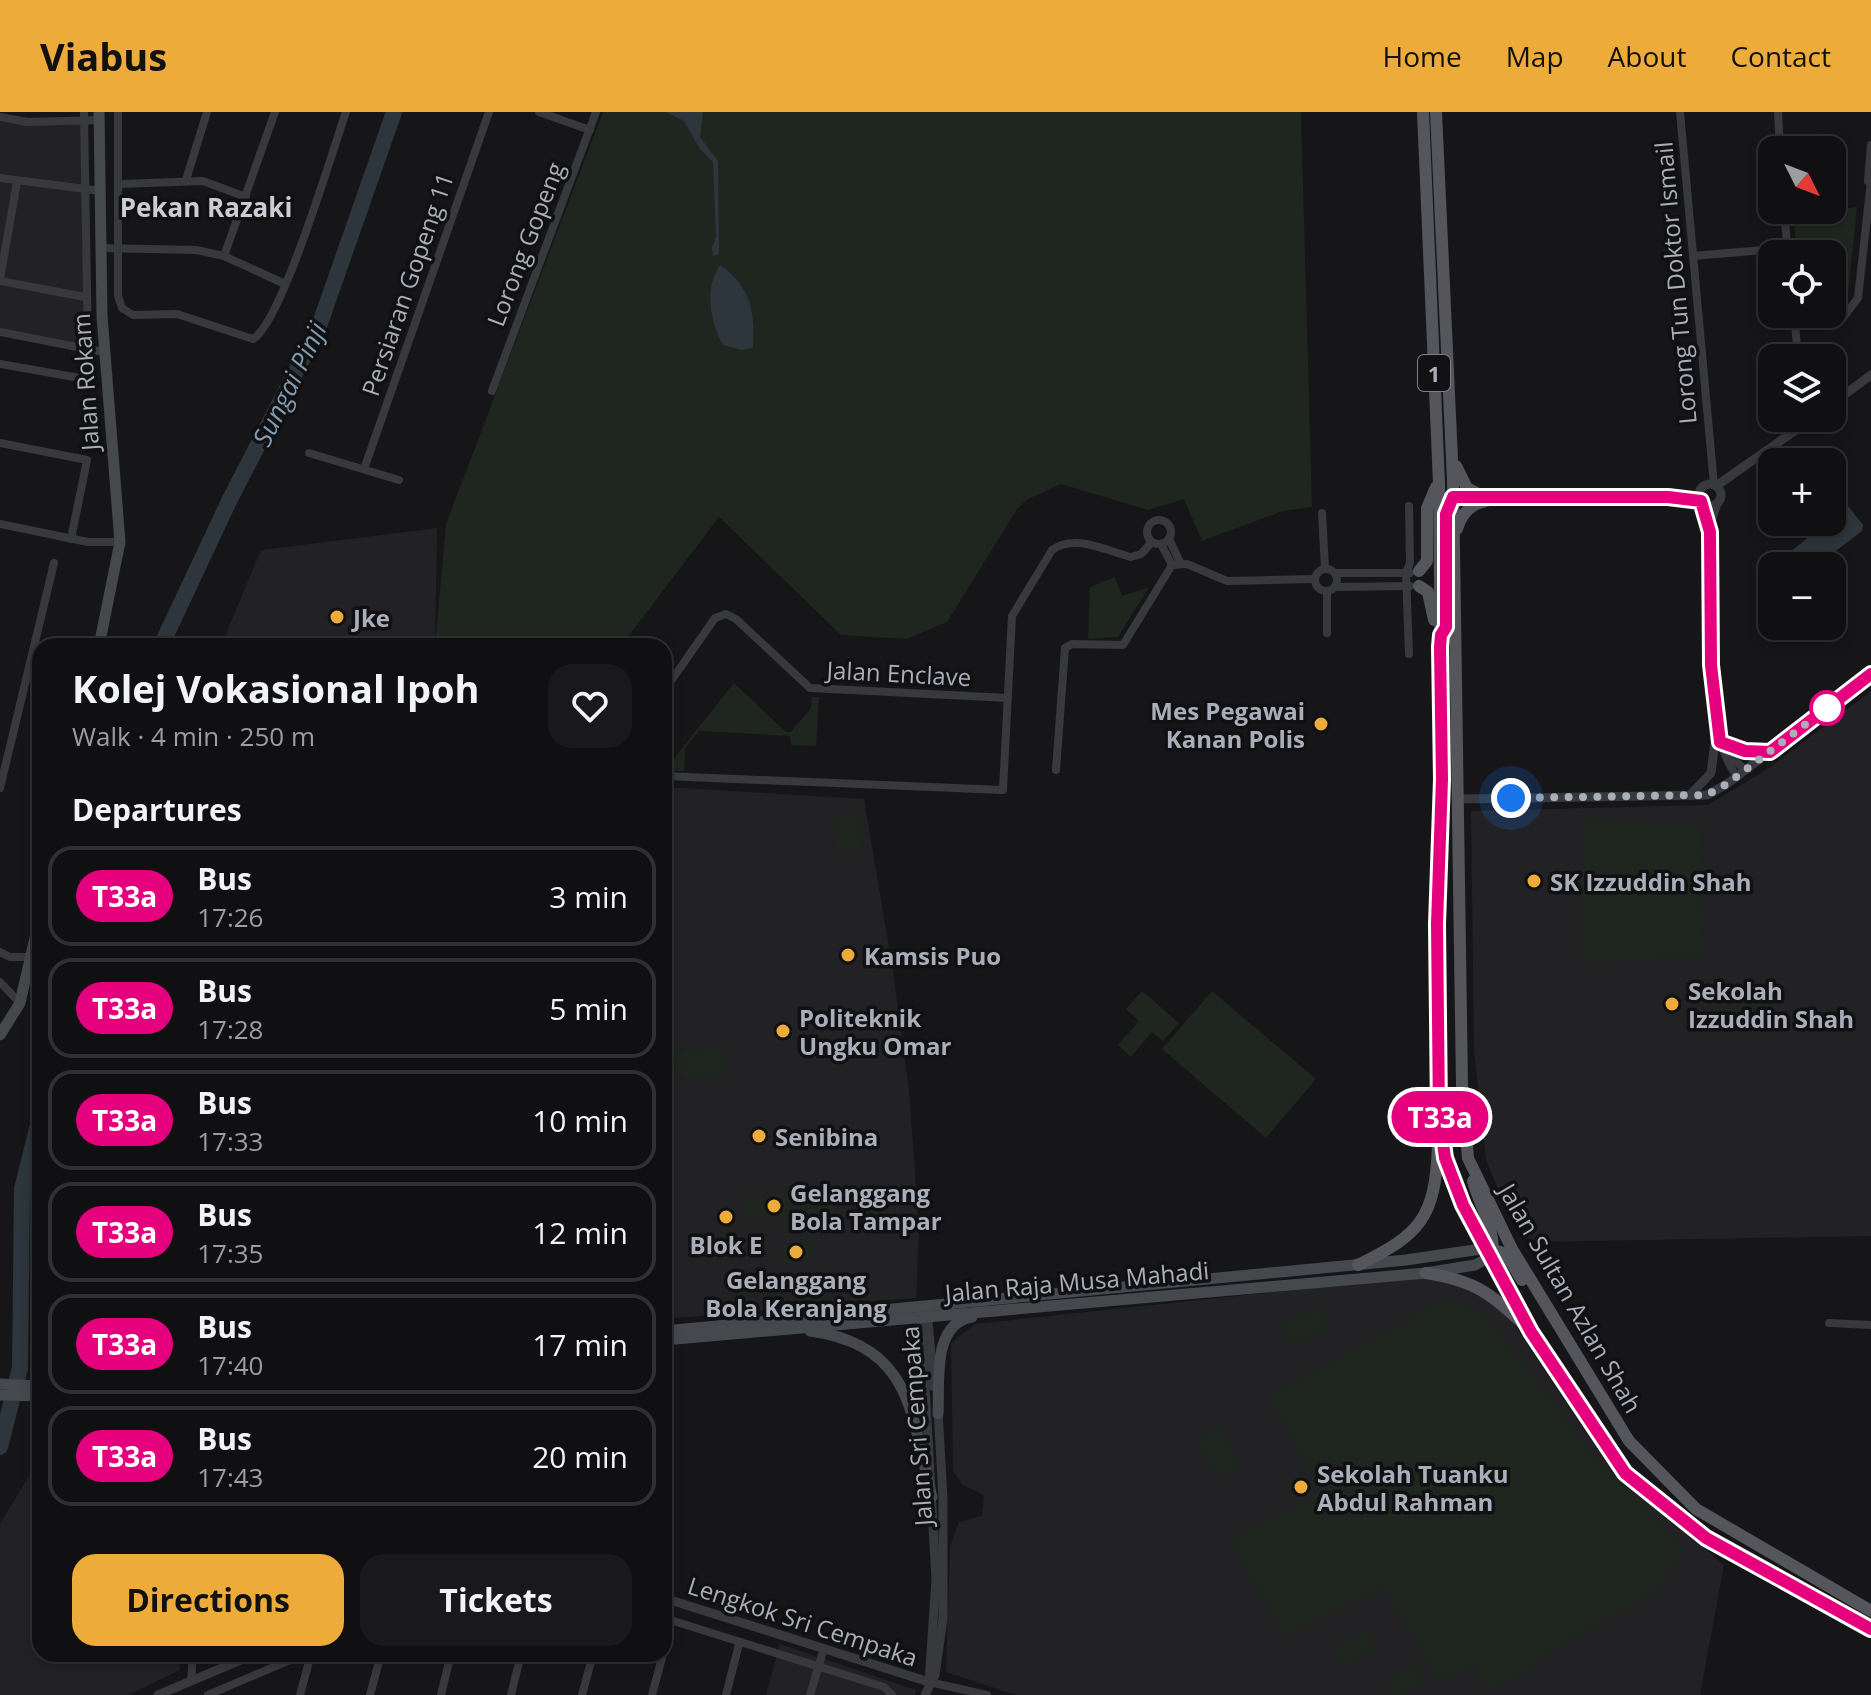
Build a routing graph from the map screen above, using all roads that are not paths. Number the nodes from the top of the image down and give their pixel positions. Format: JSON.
{"nodes":[{"id":1,"x":118,"y":112,"type":"edge"},
{"id":2,"x":207,"y":112,"type":"edge"},
{"id":3,"x":275,"y":112,"type":"edge"},
{"id":4,"x":346,"y":112,"type":"edge"},
{"id":5,"x":489,"y":112,"type":"edge"},
{"id":6,"x":539,"y":112,"type":"edge"},
{"id":7,"x":596,"y":112,"type":"edge"},
{"id":8,"x":1423,"y":112,"type":"edge"},
{"id":9,"x":1436,"y":112,"type":"edge"},
{"id":10,"x":1680,"y":112,"type":"edge"},
{"id":11,"x":1778,"y":112,"type":"edge"},
{"id":12,"x":99,"y":116,"type":"edge"},
{"id":13,"x":0,"y":117,"type":"edge"},
{"id":14,"x":84,"y":117,"type":"edge"},
{"id":15,"x":590,"y":130,"type":"junction"},
{"id":16,"x":1779,"y":136,"type":"edge"},
{"id":17,"x":1871,"y":145,"type":"edge"},
{"id":18,"x":0,"y":178,"type":"edge"},
{"id":19,"x":186,"y":180,"type":"junction"},
{"id":20,"x":1870,"y":181,"type":"edge"},
{"id":21,"x":17,"y":182,"type":"junction"},
{"id":22,"x":120,"y":184,"type":"junction"},
{"id":23,"x":84,"y":190,"type":"junction"},
{"id":24,"x":101,"y":191,"type":"junction"},
{"id":25,"x":246,"y":197,"type":"junction"},
{"id":26,"x":101,"y":248,"type":"junction"},
{"id":27,"x":118,"y":248,"type":"junction"},
{"id":28,"x":1758,"y":253,"type":"edge"},
{"id":29,"x":224,"y":256,"type":"junction"},
{"id":30,"x":1693,"y":256,"type":"junction"},
{"id":31,"x":0,"y":280,"type":"edge"},
{"id":32,"x":285,"y":284,"type":"junction"},
{"id":33,"x":85,"y":297,"type":"junction"},
{"id":34,"x":1846,"y":316,"type":"edge"},
{"id":35,"x":0,"y":332,"type":"edge"},
{"id":36,"x":88,"y":349,"type":"junction"},
{"id":37,"x":103,"y":352,"type":"junction"},
{"id":38,"x":0,"y":364,"type":"edge"},
{"id":39,"x":1871,"y":375,"type":"edge"},
{"id":40,"x":80,"y":378,"type":"dead end"},
{"id":41,"x":492,"y":391,"type":"dead end"},
{"id":42,"x":1846,"y":394,"type":"edge"},
{"id":43,"x":1794,"y":432,"type":"edge"},
{"id":44,"x":0,"y":443,"type":"edge"},
{"id":45,"x":1452,"y":447,"type":"junction"},
{"id":46,"x":309,"y":453,"type":"dead end"},
{"id":47,"x":364,"y":469,"type":"junction"},
{"id":48,"x":399,"y":480,"type":"dead end"},
{"id":49,"x":1439,"y":483,"type":"junction"},
{"id":50,"x":1710,"y":494,"type":"junction"},
{"id":51,"x":1453,"y":497,"type":"junction"},
{"id":52,"x":1486,"y":498,"type":"junction"},
{"id":53,"x":1502,"y":498,"type":"junction"},
{"id":54,"x":1409,"y":506,"type":"dead end"},
{"id":55,"x":1322,"y":513,"type":"dead end"},
{"id":56,"x":0,"y":524,"type":"edge"},
{"id":57,"x":71,"y":539,"type":"junction"},
{"id":58,"x":120,"y":542,"type":"junction"},
{"id":59,"x":1454,"y":544,"type":"junction"},
{"id":60,"x":54,"y":563,"type":"dead end"},
{"id":61,"x":1176,"y":564,"type":"junction"},
{"id":62,"x":1325,"y":568,"type":"junction"},
{"id":63,"x":1412,"y":572,"type":"junction"},
{"id":64,"x":1335,"y":573,"type":"junction"},
{"id":65,"x":1314,"y":579,"type":"junction"},
{"id":66,"x":1412,"y":586,"type":"junction"},
{"id":67,"x":1331,"y":589,"type":"junction"},
{"id":68,"x":1327,"y":633,"type":"dead end"},
{"id":69,"x":36,"y":638,"type":"edge"},
{"id":70,"x":101,"y":638,"type":"edge"},
{"id":71,"x":1441,"y":641,"type":"junction"},
{"id":72,"x":1409,"y":654,"type":"dead end"},
{"id":73,"x":32,"y":655,"type":"edge"},
{"id":74,"x":1871,"y":674,"type":"edge"},
{"id":75,"x":672,"y":680,"type":"edge"},
{"id":76,"x":1008,"y":698,"type":"junction"},
{"id":77,"x":1720,"y":742,"type":"junction"},
{"id":78,"x":1770,"y":752,"type":"junction"},
{"id":79,"x":1056,"y":770,"type":"dead end"},
{"id":80,"x":1741,"y":773,"type":"junction"},
{"id":81,"x":672,"y":776,"type":"edge"},
{"id":82,"x":0,"y":788,"type":"edge"},
{"id":83,"x":1690,"y":795,"type":"junction"},
{"id":84,"x":1459,"y":799,"type":"junction"},
{"id":85,"x":0,"y":952,"type":"edge"},
{"id":86,"x":32,"y":952,"type":"edge"},
{"id":87,"x":31,"y":957,"type":"junction"},
{"id":88,"x":0,"y":982,"type":"edge"},
{"id":89,"x":20,"y":1003,"type":"junction"},
{"id":90,"x":0,"y":1035,"type":"edge"},
{"id":91,"x":1439,"y":1113,"type":"junction"},
{"id":92,"x":1468,"y":1158,"type":"junction"},
{"id":93,"x":1491,"y":1252,"type":"junction"},
{"id":94,"x":1358,"y":1265,"type":"junction"},
{"id":95,"x":1426,"y":1273,"type":"junction"},
{"id":96,"x":995,"y":1311,"type":"junction"},
{"id":97,"x":925,"y":1312,"type":"junction"},
{"id":98,"x":1829,"y":1323,"type":"dead end"},
{"id":99,"x":1871,"y":1325,"type":"edge"},
{"id":100,"x":793,"y":1328,"type":"junction"},
{"id":101,"x":711,"y":1331,"type":"junction"},
{"id":102,"x":1531,"y":1332,"type":"junction"},
{"id":103,"x":672,"y":1333,"type":"edge"},
{"id":104,"x":678,"y":1334,"type":"junction"},
{"id":105,"x":672,"y":1337,"type":"edge"},
{"id":106,"x":1582,"y":1364,"type":"junction"},
{"id":107,"x":0,"y":1384,"type":"edge"},
{"id":108,"x":32,"y":1386,"type":"edge"},
{"id":109,"x":0,"y":1395,"type":"edge"},
{"id":110,"x":32,"y":1396,"type":"edge"},
{"id":111,"x":938,"y":1414,"type":"junction"},
{"id":112,"x":932,"y":1497,"type":"junction"},
{"id":113,"x":672,"y":1600,"type":"edge"},
{"id":114,"x":1871,"y":1611,"type":"edge"},
{"id":115,"x":672,"y":1620,"type":"edge"},
{"id":116,"x":1871,"y":1629,"type":"edge"},
{"id":117,"x":739,"y":1644,"type":"junction"},
{"id":118,"x":824,"y":1648,"type":"junction"},
{"id":119,"x":192,"y":1662,"type":"edge"},
{"id":120,"x":236,"y":1662,"type":"edge"},
{"id":121,"x":285,"y":1662,"type":"edge"},
{"id":122,"x":309,"y":1662,"type":"edge"},
{"id":123,"x":379,"y":1662,"type":"edge"},
{"id":124,"x":449,"y":1662,"type":"edge"},
{"id":125,"x":519,"y":1662,"type":"edge"},
{"id":126,"x":591,"y":1662,"type":"edge"},
{"id":127,"x":660,"y":1662,"type":"edge"},
{"id":128,"x":818,"y":1668,"type":"junction"},
{"id":129,"x":191,"y":1681,"type":"junction"},
{"id":130,"x":929,"y":1682,"type":"junction"},
{"id":131,"x":948,"y":1684,"type":"junction"},
{"id":132,"x":232,"y":1685,"type":"junction"},
{"id":133,"x":158,"y":1695,"type":"edge"},
{"id":134,"x":208,"y":1695,"type":"edge"},
{"id":135,"x":229,"y":1695,"type":"edge"},
{"id":136,"x":300,"y":1695,"type":"edge"},
{"id":137,"x":370,"y":1695,"type":"edge"},
{"id":138,"x":441,"y":1695,"type":"edge"},
{"id":139,"x":511,"y":1695,"type":"edge"},
{"id":140,"x":582,"y":1695,"type":"edge"},
{"id":141,"x":652,"y":1695,"type":"edge"},
{"id":142,"x":726,"y":1695,"type":"edge"},
{"id":143,"x":810,"y":1695,"type":"edge"},
{"id":144,"x":892,"y":1695,"type":"edge"},
{"id":145,"x":925,"y":1695,"type":"edge"},
{"id":146,"x":945,"y":1695,"type":"edge"},
{"id":147,"x":987,"y":1695,"type":"edge"}],
"edges":[{"from":1,"to":22,"type":"street","name":"Jalan Rokam"},
{"from":2,"to":19,"type":"street"},
{"from":3,"to":25,"type":"street"},
{"from":4,"to":32,"type":"street"},
{"from":5,"to":47,"type":"street","name":"Persiaran Gopeng 11"},
{"from":6,"to":15,"type":"street"},
{"from":7,"to":15,"type":"street","name":"Lorong Gopeng"},
{"from":8,"to":49,"type":"main road","name":"Jalan Sultan Azlan Shah","number":"1"},
{"from":9,"to":45,"type":"main road","name":"Jalan Sultan Azlan Shah","number":"1"},
{"from":10,"to":30,"type":"street","name":"Lorong Tun Doktor Ismail"},
{"from":11,"to":16,"type":"street"},
{"from":12,"to":14,"type":"street"},
{"from":12,"to":24,"type":"main road","name":"Jalan Rokam"},
{"from":13,"to":14,"type":"street"},
{"from":14,"to":23,"type":"street","name":"Jalan Rokam"},
{"from":15,"to":41,"type":"street","name":"Lorong Gopeng"},
{"from":17,"to":20,"type":"street"},
{"from":18,"to":21,"type":"street"},
{"from":19,"to":22,"type":"street"},
{"from":19,"to":25,"type":"street"},
{"from":20,"to":34,"type":"street"},
{"from":21,"to":23,"type":"street"},
{"from":21,"to":31,"type":"street"},
{"from":22,"to":27,"type":"street","name":"Jalan Rokam"},
{"from":23,"to":24,"type":"street"},
{"from":23,"to":33,"type":"street","name":"Jalan Rokam"},
{"from":24,"to":26,"type":"main road","name":"Jalan Rokam"},
{"from":25,"to":29,"type":"street"},
{"from":26,"to":27,"type":"street"},
{"from":26,"to":37,"type":"main road","name":"Jalan Rokam"},
{"from":27,"to":29,"type":"street"},
{"from":27,"to":32,"type":"street","name":"Jalan Rokam"},
{"from":28,"to":30,"type":"street"},
{"from":29,"to":32,"type":"street"},
{"from":30,"to":50,"type":"street","name":"Lorong Tun Doktor Ismail"},
{"from":31,"to":33,"type":"street"},
{"from":33,"to":36,"type":"street","name":"Jalan Rokam"},
{"from":35,"to":36,"type":"street"},
{"from":36,"to":37,"type":"street"},
{"from":37,"to":58,"type":"main road","name":"Jalan Rokam"},
{"from":38,"to":40,"type":"street"},
{"from":39,"to":42,"type":"street"},
{"from":43,"to":50,"type":"street"},
{"from":44,"to":57,"type":"street"},
{"from":45,"to":51,"type":"main road","name":"Jalan Sultan Azlan Shah","number":"1"},
{"from":45,"to":52,"type":"main road"},
{"from":46,"to":47,"type":"street"},
{"from":47,"to":48,"type":"street"},
{"from":49,"to":63,"type":"main road"},
{"from":49,"to":71,"type":"main road","name":"Jalan Sultan Azlan Shah","number":"1"},
{"from":50,"to":53,"type":"street"},
{"from":50,"to":77,"type":"street","name":"Lorong Tun Doktor Ismail"},
{"from":51,"to":52,"type":"street"},
{"from":51,"to":59,"type":"main road","name":"Jalan Sultan Azlan Shah","number":"1"},
{"from":51,"to":71,"type":"main road"},
{"from":52,"to":53,"type":"street"},
{"from":53,"to":59,"type":"main road"},
{"from":54,"to":63,"type":"street"},
{"from":55,"to":62,"type":"street"},
{"from":56,"to":57,"type":"street"},
{"from":57,"to":58,"type":"street"},
{"from":58,"to":70,"type":"main road","name":"Jalan Rokam"},
{"from":59,"to":84,"type":"main road","name":"Jalan Sultan Azlan Shah","number":"1"},
{"from":60,"to":69,"type":"street"},
{"from":61,"to":65,"type":"street"},
{"from":61,"to":76,"type":"street"},
{"from":61,"to":79,"type":"street"},
{"from":62,"to":64,"type":"street"},
{"from":62,"to":65,"type":"street"},
{"from":63,"to":64,"type":"street"},
{"from":63,"to":66,"type":"street"},
{"from":64,"to":67,"type":"street"},
{"from":65,"to":67,"type":"street"},
{"from":66,"to":67,"type":"street"},
{"from":66,"to":71,"type":"main road"},
{"from":66,"to":72,"type":"street"},
{"from":67,"to":68,"type":"street"},
{"from":71,"to":91,"type":"main road","name":"Jalan Sultan Azlan Shah","number":"1"},
{"from":73,"to":82,"type":"street"},
{"from":74,"to":78,"type":"street"},
{"from":75,"to":76,"type":"street","name":"Jalan Enclave"},
{"from":76,"to":81,"type":"street"},
{"from":77,"to":78,"type":"street"},
{"from":77,"to":80,"type":"street"},
{"from":77,"to":83,"type":"street"},
{"from":78,"to":80,"type":"street"},
{"from":80,"to":83,"type":"street"},
{"from":83,"to":84,"type":"street"},
{"from":84,"to":92,"type":"main road","name":"Jalan Sultan Azlan Shah","number":"1"},
{"from":85,"to":87,"type":"street"},
{"from":86,"to":87,"type":"main road"},
{"from":87,"to":89,"type":"main road"},
{"from":88,"to":89,"type":"street"},
{"from":89,"to":90,"type":"main road"},
{"from":91,"to":93,"type":"main road","name":"Jalan Sultan Azlan Shah","number":"1"},
{"from":91,"to":94,"type":"main road"},
{"from":92,"to":93,"type":"main road"},
{"from":92,"to":106,"type":"main road","name":"Jalan Sultan Azlan Shah","number":"1"},
{"from":93,"to":94,"type":"main road","name":"Jalan Raja Musa Mahadi"},
{"from":93,"to":95,"type":"main road","name":"Jalan Raja Musa Mahadi"},
{"from":93,"to":102,"type":"main road","name":"Jalan Sultan Azlan Shah","number":"1"},
{"from":93,"to":106,"type":"main road"},
{"from":94,"to":97,"type":"main road","name":"Jalan Raja Musa Mahadi"},
{"from":95,"to":96,"type":"main road","name":"Jalan Raja Musa Mahadi"},
{"from":95,"to":102,"type":"main road"},
{"from":96,"to":97,"type":"main road","name":"Jalan Raja Musa Mahadi"},
{"from":96,"to":111,"type":"main road"},
{"from":97,"to":100,"type":"main road","name":"Jalan Raja Musa Mahadi"},
{"from":97,"to":101,"type":"main road","name":"Jalan Raja Musa Mahadi"},
{"from":97,"to":111,"type":"street","name":"Jalan Sri Cempaka"},
{"from":97,"to":112,"type":"street","name":"Jalan Sri Cempaka"},
{"from":98,"to":99,"type":"street"},
{"from":100,"to":101,"type":"main road","name":"Jalan Raja Musa Mahadi"},
{"from":100,"to":112,"type":"main road"},
{"from":101,"to":104,"type":"main road","name":"Jalan Raja Musa Mahadi"},
{"from":102,"to":116,"type":"main road","name":"Jalan Sultan Azlan Shah","number":"1"},
{"from":103,"to":104,"type":"main road","name":"Jalan Raja Musa Mahadi"},
{"from":104,"to":105,"type":"main road","name":"Jalan Raja Musa Mahadi"},
{"from":106,"to":114,"type":"main road","name":"Jalan Sultan Azlan Shah","number":"1"},
{"from":107,"to":108,"type":"main road"},
{"from":109,"to":110,"type":"main road"},
{"from":111,"to":130,"type":"street","name":"Jalan Sri Cempaka"},
{"from":112,"to":130,"type":"street","name":"Jalan Sri Cempaka"},
{"from":113,"to":118,"type":"street","name":"Lengkok Sri Cempaka"},
{"from":115,"to":117,"type":"street"},
{"from":117,"to":128,"type":"street"},
{"from":117,"to":142,"type":"street"},
{"from":118,"to":128,"type":"street"},
{"from":118,"to":130,"type":"street","name":"Lengkok Sri Cempaka"},
{"from":119,"to":129,"type":"street"},
{"from":120,"to":129,"type":"street"},
{"from":121,"to":132,"type":"street"},
{"from":122,"to":136,"type":"street"},
{"from":123,"to":137,"type":"street"},
{"from":124,"to":138,"type":"street"},
{"from":125,"to":139,"type":"street"},
{"from":126,"to":140,"type":"street"},
{"from":127,"to":141,"type":"street"},
{"from":128,"to":143,"type":"street"},
{"from":128,"to":144,"type":"street"},
{"from":129,"to":133,"type":"street"},
{"from":130,"to":131,"type":"street"},
{"from":130,"to":145,"type":"street","name":"Jalan Sri Cempaka"},
{"from":131,"to":146,"type":"street"},
{"from":131,"to":147,"type":"street"},
{"from":132,"to":134,"type":"street"},
{"from":132,"to":135,"type":"street"}]}
